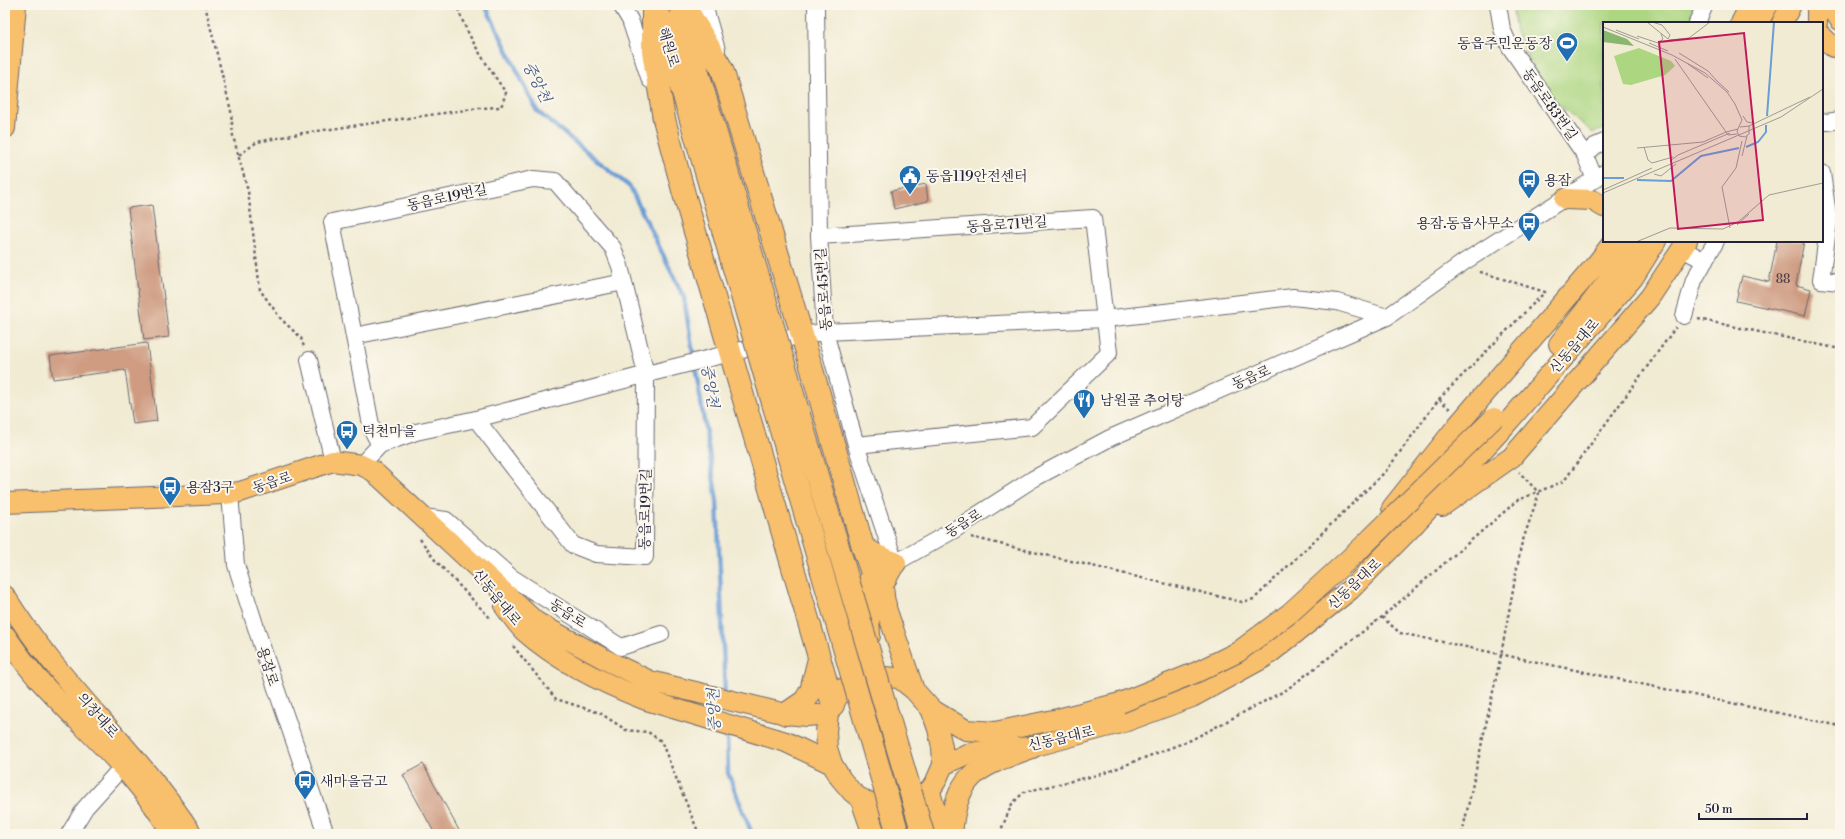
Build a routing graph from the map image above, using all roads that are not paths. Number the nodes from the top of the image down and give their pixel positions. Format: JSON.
{"nodes":[{"id":1,"x":16,"y":5,"type":"edge"},
{"id":2,"x":621,"y":5,"type":"edge"},
{"id":3,"x":654,"y":5,"type":"edge"},
{"id":4,"x":678,"y":5,"type":"edge"},
{"id":5,"x":684,"y":5,"type":"edge"},
{"id":6,"x":704,"y":5,"type":"edge"},
{"id":7,"x":816,"y":5,"type":"edge"},
{"id":8,"x":1498,"y":5,"type":"edge"},
{"id":9,"x":1705,"y":5,"type":"edge"},
{"id":10,"x":1750,"y":5,"type":"edge"},
{"id":11,"x":1768,"y":5,"type":"edge"},
{"id":12,"x":1791,"y":5,"type":"edge"},
{"id":13,"x":1817,"y":5,"type":"edge"},
{"id":14,"x":1835,"y":5,"type":"edge"},
{"id":15,"x":1840,"y":20,"type":"edge"},
{"id":16,"x":1697,"y":22,"type":"edge"},
{"id":17,"x":1742,"y":22,"type":"edge"},
{"id":18,"x":1759,"y":22,"type":"edge"},
{"id":19,"x":1782,"y":22,"type":"edge"},
{"id":20,"x":1817,"y":22,"type":"edge"},
{"id":21,"x":722,"y":69,"type":"junction"},
{"id":22,"x":691,"y":86,"type":"junction"},
{"id":23,"x":664,"y":119,"type":"junction"},
{"id":24,"x":1830,"y":121,"type":"edge"},
{"id":25,"x":5,"y":128,"type":"edge"},
{"id":26,"x":1840,"y":132,"type":"edge"},
{"id":27,"x":1603,"y":142,"type":"edge"},
{"id":28,"x":1585,"y":155,"type":"junction"},
{"id":29,"x":1601,"y":177,"type":"edge"},
{"id":30,"x":1823,"y":180,"type":"edge"},
{"id":31,"x":1565,"y":199,"type":"junction"},
{"id":32,"x":1603,"y":206,"type":"edge"},
{"id":33,"x":819,"y":236,"type":"junction"},
{"id":34,"x":1608,"y":242,"type":"edge"},
{"id":35,"x":1613,"y":242,"type":"edge"},
{"id":36,"x":1633,"y":242,"type":"edge"},
{"id":37,"x":1655,"y":242,"type":"edge"},
{"id":38,"x":1715,"y":242,"type":"edge"},
{"id":39,"x":1684,"y":245,"type":"edge"},
{"id":40,"x":1705,"y":261,"type":"junction"},
{"id":41,"x":1598,"y":262,"type":"junction"},
{"id":42,"x":624,"y":282,"type":"junction"},
{"id":43,"x":1840,"y":282,"type":"edge"},
{"id":44,"x":1684,"y":316,"type":"road end"},
{"id":45,"x":1387,"y":317,"type":"junction"},
{"id":46,"x":1105,"y":319,"type":"junction"},
{"id":47,"x":825,"y":332,"type":"junction"},
{"id":48,"x":802,"y":335,"type":"junction"},
{"id":49,"x":354,"y":336,"type":"junction"},
{"id":50,"x":724,"y":355,"type":"junction"},
{"id":51,"x":309,"y":360,"type":"road end"},
{"id":52,"x":651,"y":373,"type":"junction"},
{"id":53,"x":476,"y":419,"type":"junction"},
{"id":54,"x":380,"y":445,"type":"junction"},
{"id":55,"x":856,"y":445,"type":"junction"},
{"id":56,"x":333,"y":461,"type":"junction"},
{"id":57,"x":361,"y":466,"type":"junction"},
{"id":58,"x":230,"y":494,"type":"junction"},
{"id":59,"x":5,"y":503,"type":"edge"},
{"id":60,"x":423,"y":518,"type":"junction"},
{"id":61,"x":1410,"y":529,"type":"junction"},
{"id":62,"x":864,"y":547,"type":"junction"},
{"id":63,"x":1360,"y":549,"type":"junction"},
{"id":64,"x":466,"y":559,"type":"joint"},
{"id":65,"x":895,"y":563,"type":"junction"},
{"id":66,"x":872,"y":573,"type":"junction"},
{"id":67,"x":5,"y":596,"type":"edge"},
{"id":68,"x":885,"y":605,"type":"junction"},
{"id":69,"x":661,"y":634,"type":"dead end"},
{"id":70,"x":5,"y":635,"type":"edge"},
{"id":71,"x":819,"y":659,"type":"junction"},
{"id":72,"x":868,"y":676,"type":"junction"},
{"id":73,"x":914,"y":690,"type":"junction"},
{"id":74,"x":648,"y":691,"type":"junction"},
{"id":75,"x":830,"y":709,"type":"junction"},
{"id":76,"x":931,"y":709,"type":"junction"},
{"id":77,"x":786,"y":714,"type":"junction"},
{"id":78,"x":1032,"y":747,"type":"junction"},
{"id":79,"x":832,"y":764,"type":"junction"},
{"id":80,"x":943,"y":765,"type":"junction"},
{"id":81,"x":123,"y":766,"type":"junction"},
{"id":82,"x":929,"y":792,"type":"junction"},
{"id":83,"x":862,"y":800,"type":"junction"},
{"id":84,"x":69,"y":834,"type":"edge"},
{"id":85,"x":172,"y":834,"type":"edge"},
{"id":86,"x":192,"y":834,"type":"edge"},
{"id":87,"x":326,"y":834,"type":"edge"},
{"id":88,"x":874,"y":834,"type":"edge"},
{"id":89,"x":898,"y":834,"type":"edge"},
{"id":90,"x":924,"y":834,"type":"edge"},
{"id":91,"x":941,"y":834,"type":"edge"},
{"id":92,"x":952,"y":834,"type":"edge"}],
"edges":[{"from":1,"to":25,"type":"main road"},
{"from":2,"to":23,"type":"street"},
{"from":3,"to":22,"type":"highway","name":"해원로"},
{"from":3,"to":23,"type":"highway"},
{"from":4,"to":22,"type":"highway","name":"해원로"},
{"from":5,"to":21,"type":"highway"},
{"from":6,"to":21,"type":"street"},
{"from":7,"to":33,"type":"street","name":"동읍로45번길"},
{"from":8,"to":28,"type":"street","name":"동읍로83번길"},
{"from":9,"to":16,"type":"street"},
{"from":10,"to":17,"type":"main road"},
{"from":11,"to":18,"type":"main road"},
{"from":12,"to":19,"type":"main road"},
{"from":13,"to":20,"type":"main road"},
{"from":14,"to":15,"type":"main road"},
{"from":21,"to":48,"type":"highway"},
{"from":22,"to":89,"type":"highway","bridge":true},
{"from":22,"to":90,"type":"highway","bridge":true},
{"from":23,"to":50,"type":"highway"},
{"from":24,"to":26,"type":"street"},
{"from":27,"to":28,"type":"street"},
{"from":28,"to":29,"type":"street","name":"동읍로83번길"},
{"from":29,"to":31,"type":"street","name":"동읍로"},
{"from":30,"to":43,"type":"street"},
{"from":31,"to":32,"type":"main road"},
{"from":31,"to":45,"type":"street","name":"동읍로"},
{"from":33,"to":46,"type":"street","name":"동읍로71번길"},
{"from":33,"to":47,"type":"street","name":"동읍로45번길"},
{"from":34,"to":41,"type":"main road"},
{"from":35,"to":41,"type":"main road"},
{"from":36,"to":63,"type":"main road","name":"신동읍대로","bridge":true},
{"from":37,"to":61,"type":"main road","name":"신동읍대로"},
{"from":38,"to":40,"type":"street"},
{"from":39,"to":40,"type":"street"},
{"from":39,"to":61,"type":"main road"},
{"from":40,"to":44,"type":"street"},
{"from":41,"to":63,"type":"main road"},
{"from":42,"to":49,"type":"street"},
{"from":42,"to":49,"type":"street","name":"동읍로19번길"},
{"from":42,"to":52,"type":"street","name":"동읍로19번길"},
{"from":45,"to":46,"type":"street"},
{"from":45,"to":65,"type":"street","name":"동읍로"},
{"from":46,"to":47,"type":"street"},
{"from":46,"to":55,"type":"street","name":"동읍로71번길"},
{"from":47,"to":48,"type":"street"},
{"from":47,"to":55,"type":"street","name":"동읍로45번길"},
{"from":48,"to":50,"type":"street"},
{"from":48,"to":62,"type":"highway"},
{"from":49,"to":54,"type":"street","name":"동읍로19번길"},
{"from":50,"to":52,"type":"street"},
{"from":50,"to":71,"type":"highway"},
{"from":51,"to":56,"type":"street"},
{"from":52,"to":53,"type":"street"},
{"from":52,"to":53,"type":"street","name":"동읍로19번길"},
{"from":53,"to":54,"type":"street"},
{"from":54,"to":57,"type":"street"},
{"from":55,"to":65,"type":"street","name":"동읍로45번길"},
{"from":56,"to":57,"type":"main road","name":"동읍로"},
{"from":56,"to":58,"type":"main road","name":"동읍로"},
{"from":57,"to":60,"type":"main road","name":"동읍로"},
{"from":58,"to":59,"type":"main road","name":"동읍로"},
{"from":58,"to":87,"type":"street","name":"용잠로"},
{"from":60,"to":64,"type":"main road","name":"동읍로"},
{"from":60,"to":69,"type":"street","name":"동읍로"},
{"from":61,"to":78,"type":"main road","name":"신동읍대로"},
{"from":62,"to":65,"type":"highway"},
{"from":62,"to":66,"type":"highway"},
{"from":63,"to":76,"type":"main road","name":"신동읍대로","bridge":true},
{"from":64,"to":74,"type":"main road","name":"신동읍대로"},
{"from":65,"to":66,"type":"main road"},
{"from":65,"to":68,"type":"main road"},
{"from":66,"to":68,"type":"highway"},
{"from":66,"to":72,"type":"main road"},
{"from":67,"to":86,"type":"main road","name":"의창대로"},
{"from":68,"to":73,"type":"main road"},
{"from":70,"to":81,"type":"main road","name":"의창대로"},
{"from":71,"to":75,"type":"highway"},
{"from":71,"to":77,"type":"highway"},
{"from":72,"to":73,"type":"main road"},
{"from":72,"to":75,"type":"main road"},
{"from":73,"to":76,"type":"main road"},
{"from":74,"to":77,"type":"main road","name":"신동읍대로"},
{"from":74,"to":79,"type":"main road","name":"신동읍대로"},
{"from":75,"to":77,"type":"main road","name":"신동읍대로"},
{"from":75,"to":79,"type":"main road"},
{"from":76,"to":80,"type":"main road"},
{"from":78,"to":80,"type":"main road","name":"신동읍대로"},
{"from":78,"to":92,"type":"highway"},
{"from":79,"to":83,"type":"main road"},
{"from":80,"to":82,"type":"main road"},
{"from":81,"to":84,"type":"street"},
{"from":81,"to":85,"type":"main road","name":"의창대로"},
{"from":82,"to":83,"type":"main road"},
{"from":82,"to":91,"type":"highway"},
{"from":83,"to":88,"type":"highway"}]}
